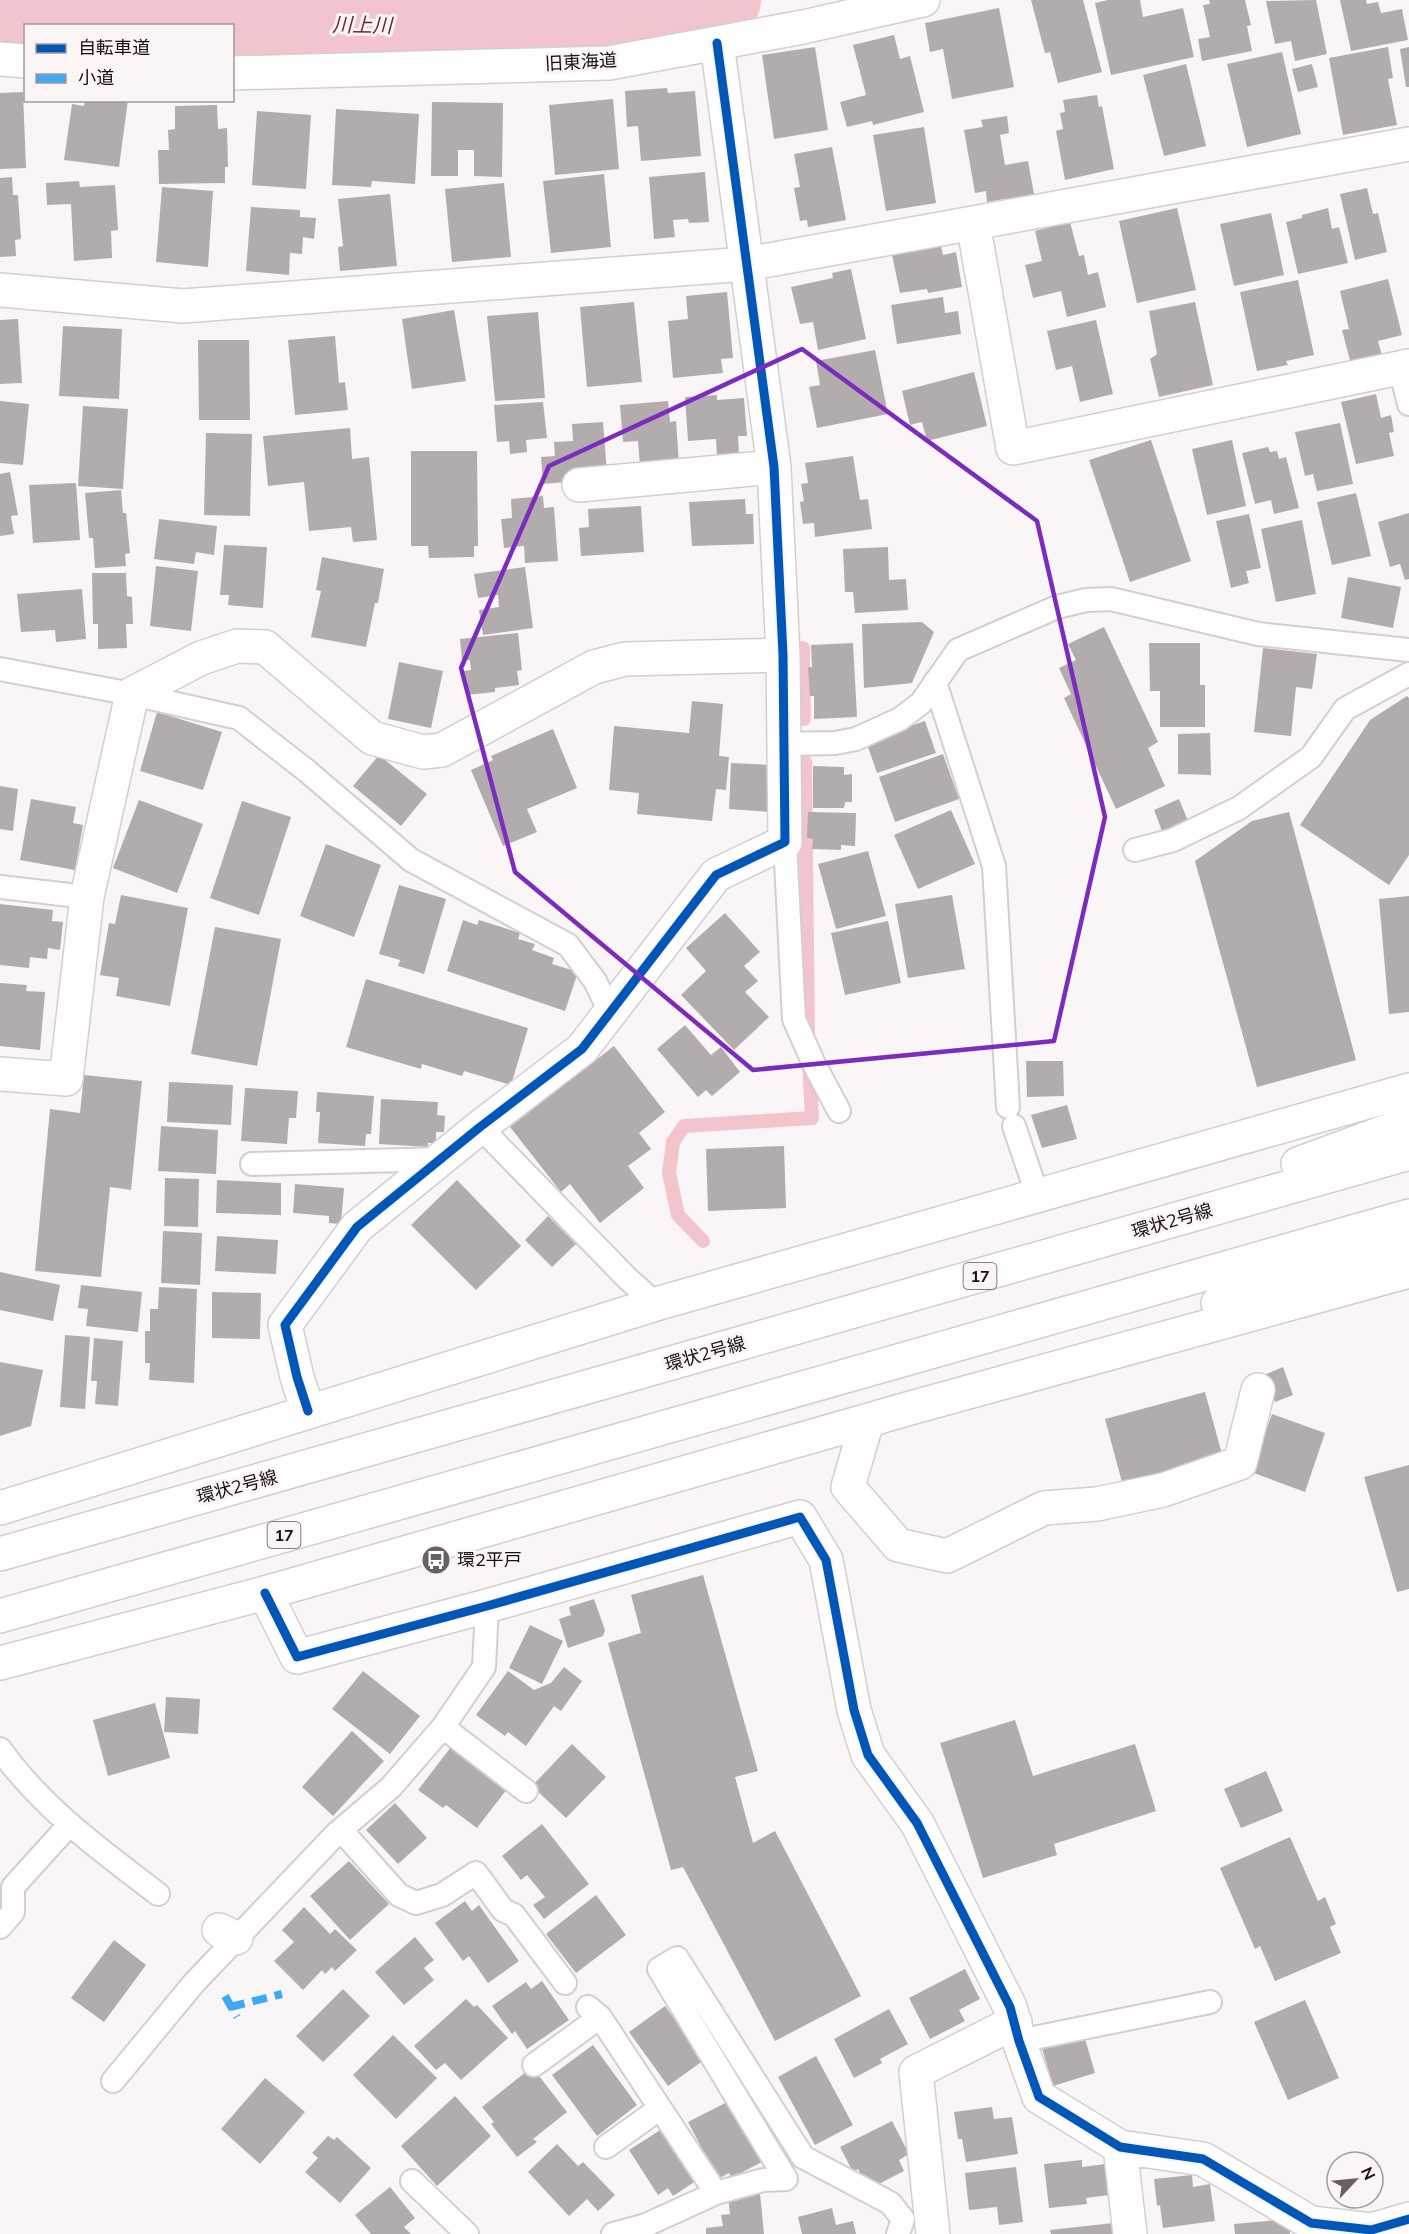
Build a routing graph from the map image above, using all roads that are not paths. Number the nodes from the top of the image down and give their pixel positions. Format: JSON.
{"nodes":[{"id":1,"x":923,"y":0,"type":"edge"},
{"id":2,"x":717,"y":43,"type":"junction"},
{"id":3,"x":0,"y":59,"type":"edge"},
{"id":4,"x":24,"y":61,"type":"edge"},
{"id":5,"x":234,"y":73,"type":"edge"},
{"id":6,"x":1409,"y":144,"type":"edge"},
{"id":7,"x":973,"y":223,"type":"junction"},
{"id":8,"x":747,"y":264,"type":"junction"},
{"id":9,"x":0,"y":290,"type":"edge"},
{"id":10,"x":1405,"y":367,"type":"edge"},
{"id":11,"x":1409,"y":404,"type":"edge"},
{"id":12,"x":774,"y":467,"type":"junction"},
{"id":13,"x":579,"y":485,"type":"dead end"},
{"id":14,"x":1409,"y":651,"type":"edge"},
{"id":15,"x":783,"y":655,"type":"junction"},
{"id":16,"x":0,"y":669,"type":"edge"},
{"id":17,"x":1409,"y":674,"type":"edge"},
{"id":18,"x":935,"y":682,"type":"junction"},
{"id":19,"x":132,"y":694,"type":"junction"},
{"id":20,"x":784,"y":744,"type":"junction"},
{"id":21,"x":785,"y":842,"type":"junction"},
{"id":22,"x":1135,"y":850,"type":"dead end"},
{"id":23,"x":0,"y":887,"type":"edge"},
{"id":24,"x":87,"y":897,"type":"junction"},
{"id":25,"x":610,"y":1012,"type":"junction"},
{"id":26,"x":0,"y":1074,"type":"edge"},
{"id":27,"x":1409,"y":1090,"type":"edge"},
{"id":28,"x":839,"y":1111,"type":"dead end"},
{"id":29,"x":1409,"y":1123,"type":"edge"},
{"id":30,"x":480,"y":1127,"type":"junction"},
{"id":31,"x":1409,"y":1153,"type":"edge"},
{"id":32,"x":441,"y":1159,"type":"junction"},
{"id":33,"x":252,"y":1164,"type":"dead end"},
{"id":34,"x":1038,"y":1197,"type":"junction"},
{"id":35,"x":1409,"y":1216,"type":"edge"},
{"id":36,"x":1409,"y":1237,"type":"edge"},
{"id":37,"x":1078,"y":1248,"type":"junction"},
{"id":38,"x":1409,"y":1271,"type":"edge"},
{"id":39,"x":656,"y":1304,"type":"junction"},
{"id":40,"x":1258,"y":1390,"type":"dead end"},
{"id":41,"x":914,"y":1407,"type":"junction"},
{"id":42,"x":308,"y":1411,"type":"junction"},
{"id":43,"x":867,"y":1420,"type":"junction"},
{"id":44,"x":0,"y":1508,"type":"edge"},
{"id":45,"x":0,"y":1554,"type":"edge"},
{"id":46,"x":264,"y":1593,"type":"junction"},
{"id":47,"x":487,"y":1606,"type":"junction"},
{"id":48,"x":0,"y":1616,"type":"edge"},
{"id":49,"x":0,"y":1663,"type":"edge"},
{"id":50,"x":443,"y":1727,"type":"junction"},
{"id":51,"x":0,"y":1749,"type":"edge"},
{"id":52,"x":526,"y":1791,"type":"dead end"},
{"id":53,"x":69,"y":1825,"type":"junction"},
{"id":54,"x":340,"y":1830,"type":"junction"},
{"id":55,"x":158,"y":1894,"type":"dead end"},
{"id":56,"x":0,"y":1928,"type":"edge"},
{"id":57,"x":565,"y":1983,"type":"dead end"},
{"id":58,"x":1210,"y":2002,"type":"dead end"},
{"id":59,"x":1017,"y":2032,"type":"junction"},
{"id":60,"x":534,"y":2065,"type":"dead end"},
{"id":61,"x":113,"y":2081,"type":"dead end"},
{"id":62,"x":659,"y":2109,"type":"junction"},
{"id":63,"x":606,"y":2147,"type":"dead end"},
{"id":64,"x":1120,"y":2147,"type":"junction"},
{"id":65,"x":412,"y":2181,"type":"dead end"},
{"id":66,"x":716,"y":2193,"type":"junction"},
{"id":67,"x":1409,"y":2219,"type":"edge"},
{"id":68,"x":1311,"y":2229,"type":"edge"},
{"id":69,"x":467,"y":2234,"type":"edge"},
{"id":70,"x":613,"y":2234,"type":"edge"},
{"id":71,"x":898,"y":2234,"type":"edge"},
{"id":72,"x":933,"y":2234,"type":"edge"},
{"id":73,"x":1130,"y":2234,"type":"edge"}],
"edges":[{"from":1,"to":2,"type":"street","name":"旧東海道"},
{"from":2,"to":5,"type":"street","name":"旧東海道"},
{"from":2,"to":8,"type":"street"},
{"from":3,"to":4,"type":"street"},
{"from":6,"to":7,"type":"street"},
{"from":7,"to":8,"type":"street"},
{"from":7,"to":10,"type":"street"},
{"from":8,"to":9,"type":"street"},
{"from":8,"to":12,"type":"street"},
{"from":10,"to":11,"type":"lane"},
{"from":12,"to":13,"type":"street"},
{"from":12,"to":15,"type":"street"},
{"from":14,"to":18,"type":"lane"},
{"from":15,"to":19,"type":"street"},
{"from":15,"to":20,"type":"street"},
{"from":16,"to":19,"type":"lane"},
{"from":17,"to":22,"type":"lane"},
{"from":18,"to":20,"type":"lane"},
{"from":18,"to":34,"type":"lane"},
{"from":19,"to":24,"type":"street"},
{"from":19,"to":25,"type":"lane"},
{"from":20,"to":21,"type":"street"},
{"from":21,"to":25,"type":"street"},
{"from":21,"to":28,"type":"lane"},
{"from":23,"to":24,"type":"lane"},
{"from":24,"to":26,"type":"street"},
{"from":25,"to":30,"type":"street"},
{"from":27,"to":34,"type":"street"},
{"from":29,"to":37,"type":"street"},
{"from":30,"to":32,"type":"street"},
{"from":30,"to":39,"type":"lane"},
{"from":31,"to":37,"type":"street","name":"環状2号線","number":"17"},
{"from":32,"to":33,"type":"lane"},
{"from":32,"to":42,"type":"street"},
{"from":34,"to":39,"type":"street"},
{"from":35,"to":48,"type":"street","number":"17"},
{"from":36,"to":41,"type":"street"},
{"from":37,"to":45,"type":"street","name":"環状2号線","number":"17"},
{"from":38,"to":41,"type":"street"},
{"from":39,"to":42,"type":"street"},
{"from":40,"to":43,"type":"street"},
{"from":41,"to":43,"type":"street"},
{"from":42,"to":44,"type":"street"},
{"from":43,"to":46,"type":"street"},
{"from":46,"to":47,"type":"street"},
{"from":46,"to":49,"type":"street"},
{"from":47,"to":50,"type":"lane"},
{"from":47,"to":59,"type":"street"},
{"from":50,"to":52,"type":"lane"},
{"from":50,"to":54,"type":"lane"},
{"from":51,"to":53,"type":"lane"},
{"from":53,"to":55,"type":"lane"},
{"from":53,"to":56,"type":"lane"},
{"from":54,"to":57,"type":"lane"},
{"from":54,"to":61,"type":"lane"},
{"from":58,"to":59,"type":"lane"},
{"from":59,"to":64,"type":"street"},
{"from":59,"to":72,"type":"street"},
{"from":60,"to":62,"type":"lane"},
{"from":62,"to":63,"type":"lane"},
{"from":62,"to":66,"type":"lane"},
{"from":64,"to":68,"type":"street"},
{"from":64,"to":73,"type":"street"},
{"from":65,"to":69,"type":"lane"},
{"from":66,"to":70,"type":"lane"},
{"from":66,"to":71,"type":"lane"},
{"from":67,"to":68,"type":"street"}]}
